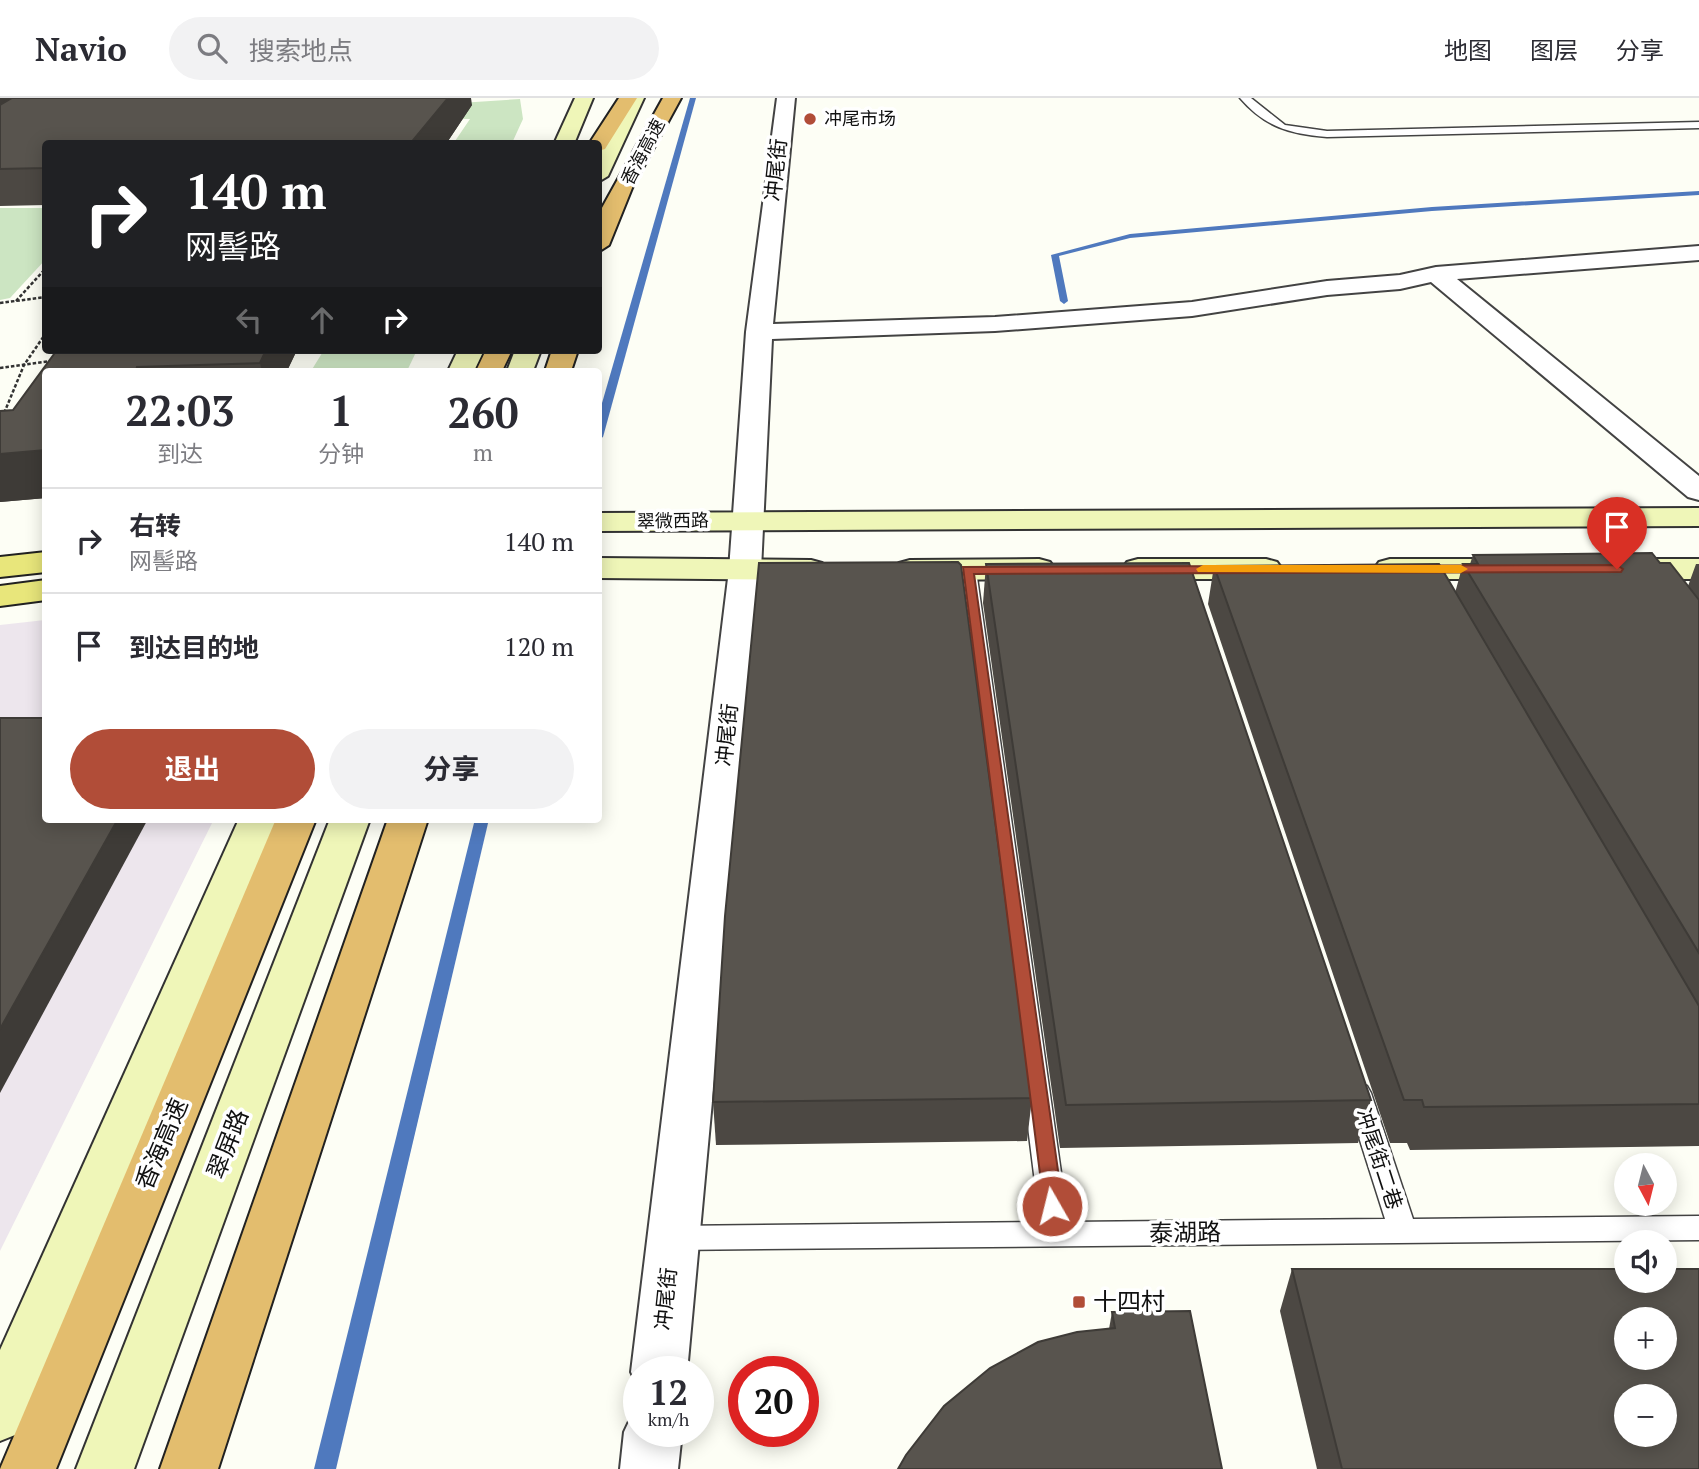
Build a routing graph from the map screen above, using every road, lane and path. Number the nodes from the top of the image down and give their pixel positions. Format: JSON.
{"nodes":[{"id":1,"x":584,"y":98,"type":"edge"},
{"id":2,"x":628,"y":98,"type":"edge"},
{"id":3,"x":635,"y":98,"type":"edge"},
{"id":4,"x":672,"y":98,"type":"edge"},
{"id":5,"x":786,"y":98,"type":"edge"},
{"id":6,"x":1245,"y":98,"type":"edge"},
{"id":7,"x":1699,"y":125,"type":"edge"},
{"id":8,"x":566,"y":140,"type":"edge"},
{"id":9,"x":601,"y":140,"type":"edge"},
{"id":10,"x":602,"y":168,"type":"edge"},
{"id":11,"x":602,"y":235,"type":"edge"},
{"id":12,"x":1699,"y":253,"type":"edge"},
{"id":13,"x":42,"y":272,"type":"edge"},
{"id":14,"x":1436,"y":274,"type":"junction"},
{"id":15,"x":42,"y":298,"type":"edge"},
{"id":16,"x":15,"y":301,"type":"junction"},
{"id":17,"x":0,"y":303,"type":"edge"},
{"id":18,"x":760,"y":332,"type":"junction"},
{"id":19,"x":42,"y":339,"type":"edge"},
{"id":20,"x":61,"y":360,"type":"edge"},
{"id":21,"x":24,"y":365,"type":"junction"},
{"id":22,"x":0,"y":368,"type":"edge"},
{"id":23,"x":0,"y":423,"type":"edge"},
{"id":24,"x":1699,"y":491,"type":"edge"},
{"id":25,"x":1699,"y":517,"type":"edge"},
{"id":26,"x":748,"y":520,"type":"junction"},
{"id":27,"x":602,"y":522,"type":"edge"},
{"id":28,"x":42,"y":562,"type":"edge"},
{"id":29,"x":0,"y":567,"type":"edge"},
{"id":30,"x":602,"y":568,"type":"edge"},
{"id":31,"x":1062,"y":569,"type":"edge"},
{"id":32,"x":1103,"y":569,"type":"edge"},
{"id":33,"x":1296,"y":569,"type":"edge"},
{"id":34,"x":1366,"y":569,"type":"edge"},
{"id":35,"x":1547,"y":569,"type":"edge"},
{"id":36,"x":1589,"y":569,"type":"edge"},
{"id":37,"x":1699,"y":569,"type":"edge"},
{"id":38,"x":745,"y":570,"type":"junction"},
{"id":39,"x":842,"y":570,"type":"edge"},
{"id":40,"x":884,"y":570,"type":"edge"},
{"id":41,"x":967,"y":570,"type":"junction"},
{"id":42,"x":42,"y":591,"type":"edge"},
{"id":43,"x":0,"y":596,"type":"edge"},
{"id":44,"x":257,"y":823,"type":"edge"},
{"id":45,"x":294,"y":823,"type":"edge"},
{"id":46,"x":348,"y":823,"type":"edge"},
{"id":47,"x":407,"y":823,"type":"edge"},
{"id":48,"x":1350,"y":1072,"type":"edge"},
{"id":49,"x":1699,"y":1228,"type":"edge"},
{"id":50,"x":1403,"y":1231,"type":"junction"},
{"id":51,"x":1056,"y":1234,"type":"junction"},
{"id":52,"x":672,"y":1238,"type":"junction"},
{"id":53,"x":661,"y":1356,"type":"edge"},
{"id":54,"x":0,"y":1414,"type":"edge"},
{"id":55,"x":651,"y":1447,"type":"edge"},
{"id":56,"x":27,"y":1469,"type":"edge"},
{"id":57,"x":105,"y":1469,"type":"edge"},
{"id":58,"x":189,"y":1469,"type":"edge"},
{"id":59,"x":649,"y":1469,"type":"edge"}],
"edges":[{"from":1,"to":8,"type":"main road"},
{"from":2,"to":9,"type":"highway","name":"香海高速"},
{"from":3,"to":10,"type":"main road"},
{"from":4,"to":11,"type":"highway","name":"香海高速"},
{"from":5,"to":18,"type":"street","name":"冲尾街"},
{"from":6,"to":7,"type":"lane"},
{"from":12,"to":14,"type":"street"},
{"from":13,"to":16,"type":"path"},
{"from":14,"to":18,"type":"street"},
{"from":14,"to":24,"type":"street"},
{"from":15,"to":16,"type":"path"},
{"from":16,"to":17,"type":"path"},
{"from":18,"to":26,"type":"street","name":"冲尾街"},
{"from":19,"to":21,"type":"path"},
{"from":20,"to":21,"type":"path"},
{"from":21,"to":22,"type":"path"},
{"from":21,"to":23,"type":"path"},
{"from":25,"to":26,"type":"main road","name":"翠微西路"},
{"from":26,"to":27,"type":"main road","name":"翠微西路"},
{"from":26,"to":38,"type":"street","name":"冲尾街"},
{"from":28,"to":29,"type":"main road"},
{"from":30,"to":38,"type":"main road"},
{"from":31,"to":41,"type":"main road"},
{"from":32,"to":33,"type":"main road"},
{"from":34,"to":35,"type":"main road"},
{"from":36,"to":37,"type":"main road"},
{"from":38,"to":39,"type":"main road"},
{"from":38,"to":52,"type":"street","name":"冲尾街"},
{"from":40,"to":41,"type":"main road"},
{"from":41,"to":51,"type":"lane"},
{"from":42,"to":43,"type":"main road"},
{"from":44,"to":54,"type":"main road"},
{"from":45,"to":56,"type":"highway","name":"香海高速"},
{"from":46,"to":57,"type":"main road","name":"翠屏路"},
{"from":47,"to":58,"type":"highway"},
{"from":48,"to":50,"type":"lane","name":"冲尾街二巷"},
{"from":49,"to":50,"type":"lane","name":"泰湖路"},
{"from":50,"to":51,"type":"lane","name":"泰湖路"},
{"from":51,"to":52,"type":"lane","name":"泰湖路"},
{"from":52,"to":53,"type":"street","name":"冲尾街"},
{"from":55,"to":59,"type":"street"}]}
